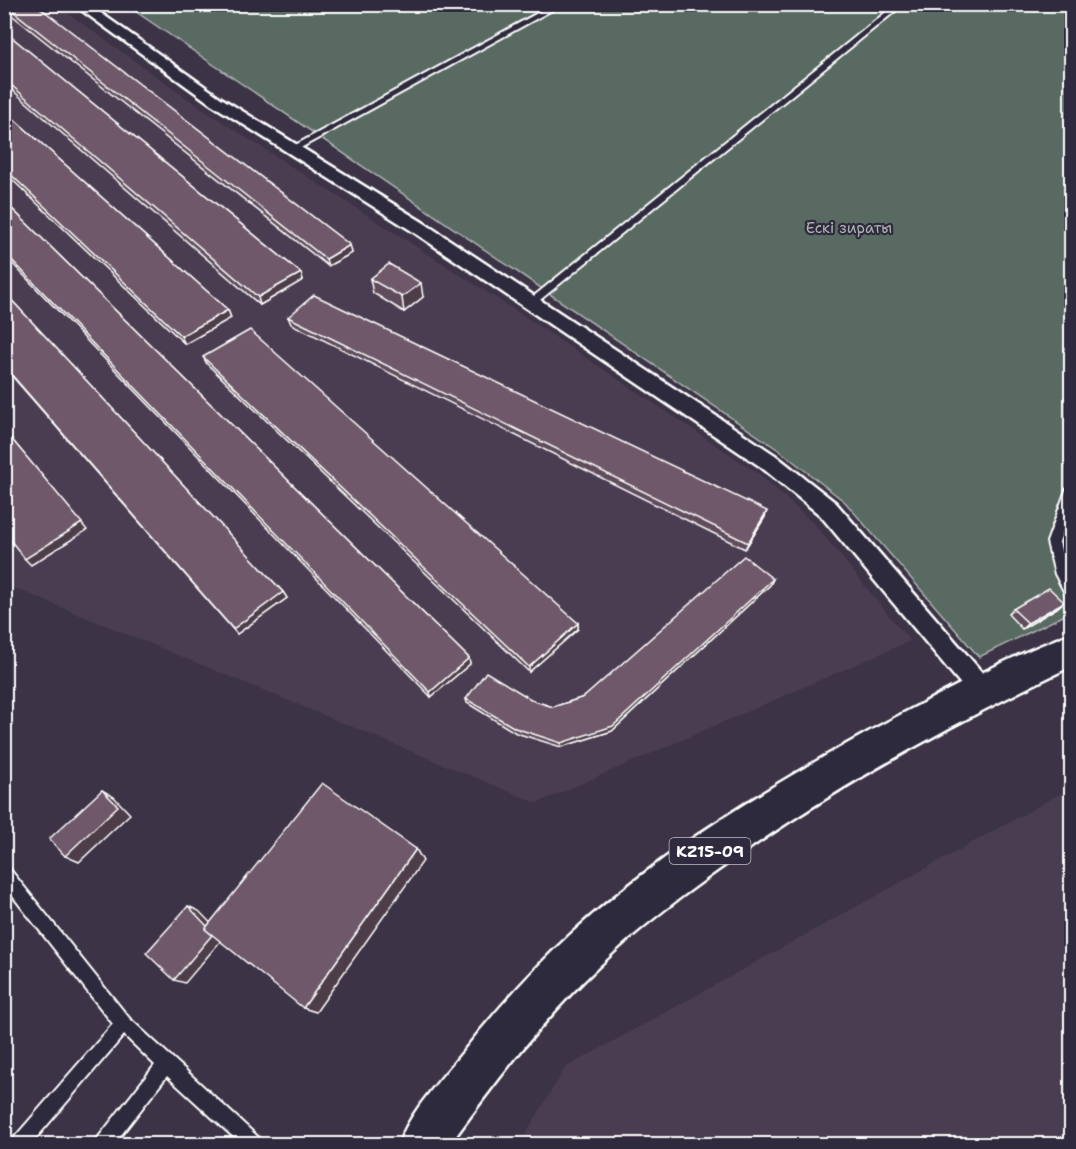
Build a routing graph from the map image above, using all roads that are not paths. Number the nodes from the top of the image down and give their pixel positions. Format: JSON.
{"nodes":[{"id":1,"x":79,"y":4,"type":"edge"},
{"id":2,"x":560,"y":4,"type":"edge"},
{"id":3,"x":901,"y":4,"type":"edge"},
{"id":4,"x":292,"y":149,"type":"junction"},
{"id":5,"x":532,"y":302,"type":"junction"},
{"id":6,"x":1071,"y":490,"type":"edge"},
{"id":7,"x":1071,"y":595,"type":"edge"},
{"id":8,"x":1071,"y":650,"type":"edge"},
{"id":9,"x":983,"y":692,"type":"junction"},
{"id":10,"x":4,"y":873,"type":"edge"},
{"id":11,"x":123,"y":1024,"type":"junction"},
{"id":12,"x":166,"y":1064,"type":"junction"},
{"id":13,"x":20,"y":1144,"type":"edge"},
{"id":14,"x":104,"y":1144,"type":"edge"},
{"id":15,"x":253,"y":1144,"type":"edge"},
{"id":16,"x":422,"y":1144,"type":"edge"}],
"edges":[{"from":1,"to":4,"type":"street"},
{"from":2,"to":4,"type":"lane"},
{"from":3,"to":5,"type":"lane"},
{"from":4,"to":5,"type":"street"},
{"from":5,"to":9,"type":"street"},
{"from":6,"to":7,"type":"lane"},
{"from":8,"to":9,"type":"highway","number":"KZ15-09"},
{"from":9,"to":16,"type":"highway","number":"KZ15-09"},
{"from":10,"to":11,"type":"lane"},
{"from":11,"to":12,"type":"lane"},
{"from":11,"to":13,"type":"lane"},
{"from":12,"to":14,"type":"lane"},
{"from":12,"to":15,"type":"lane"}]}
